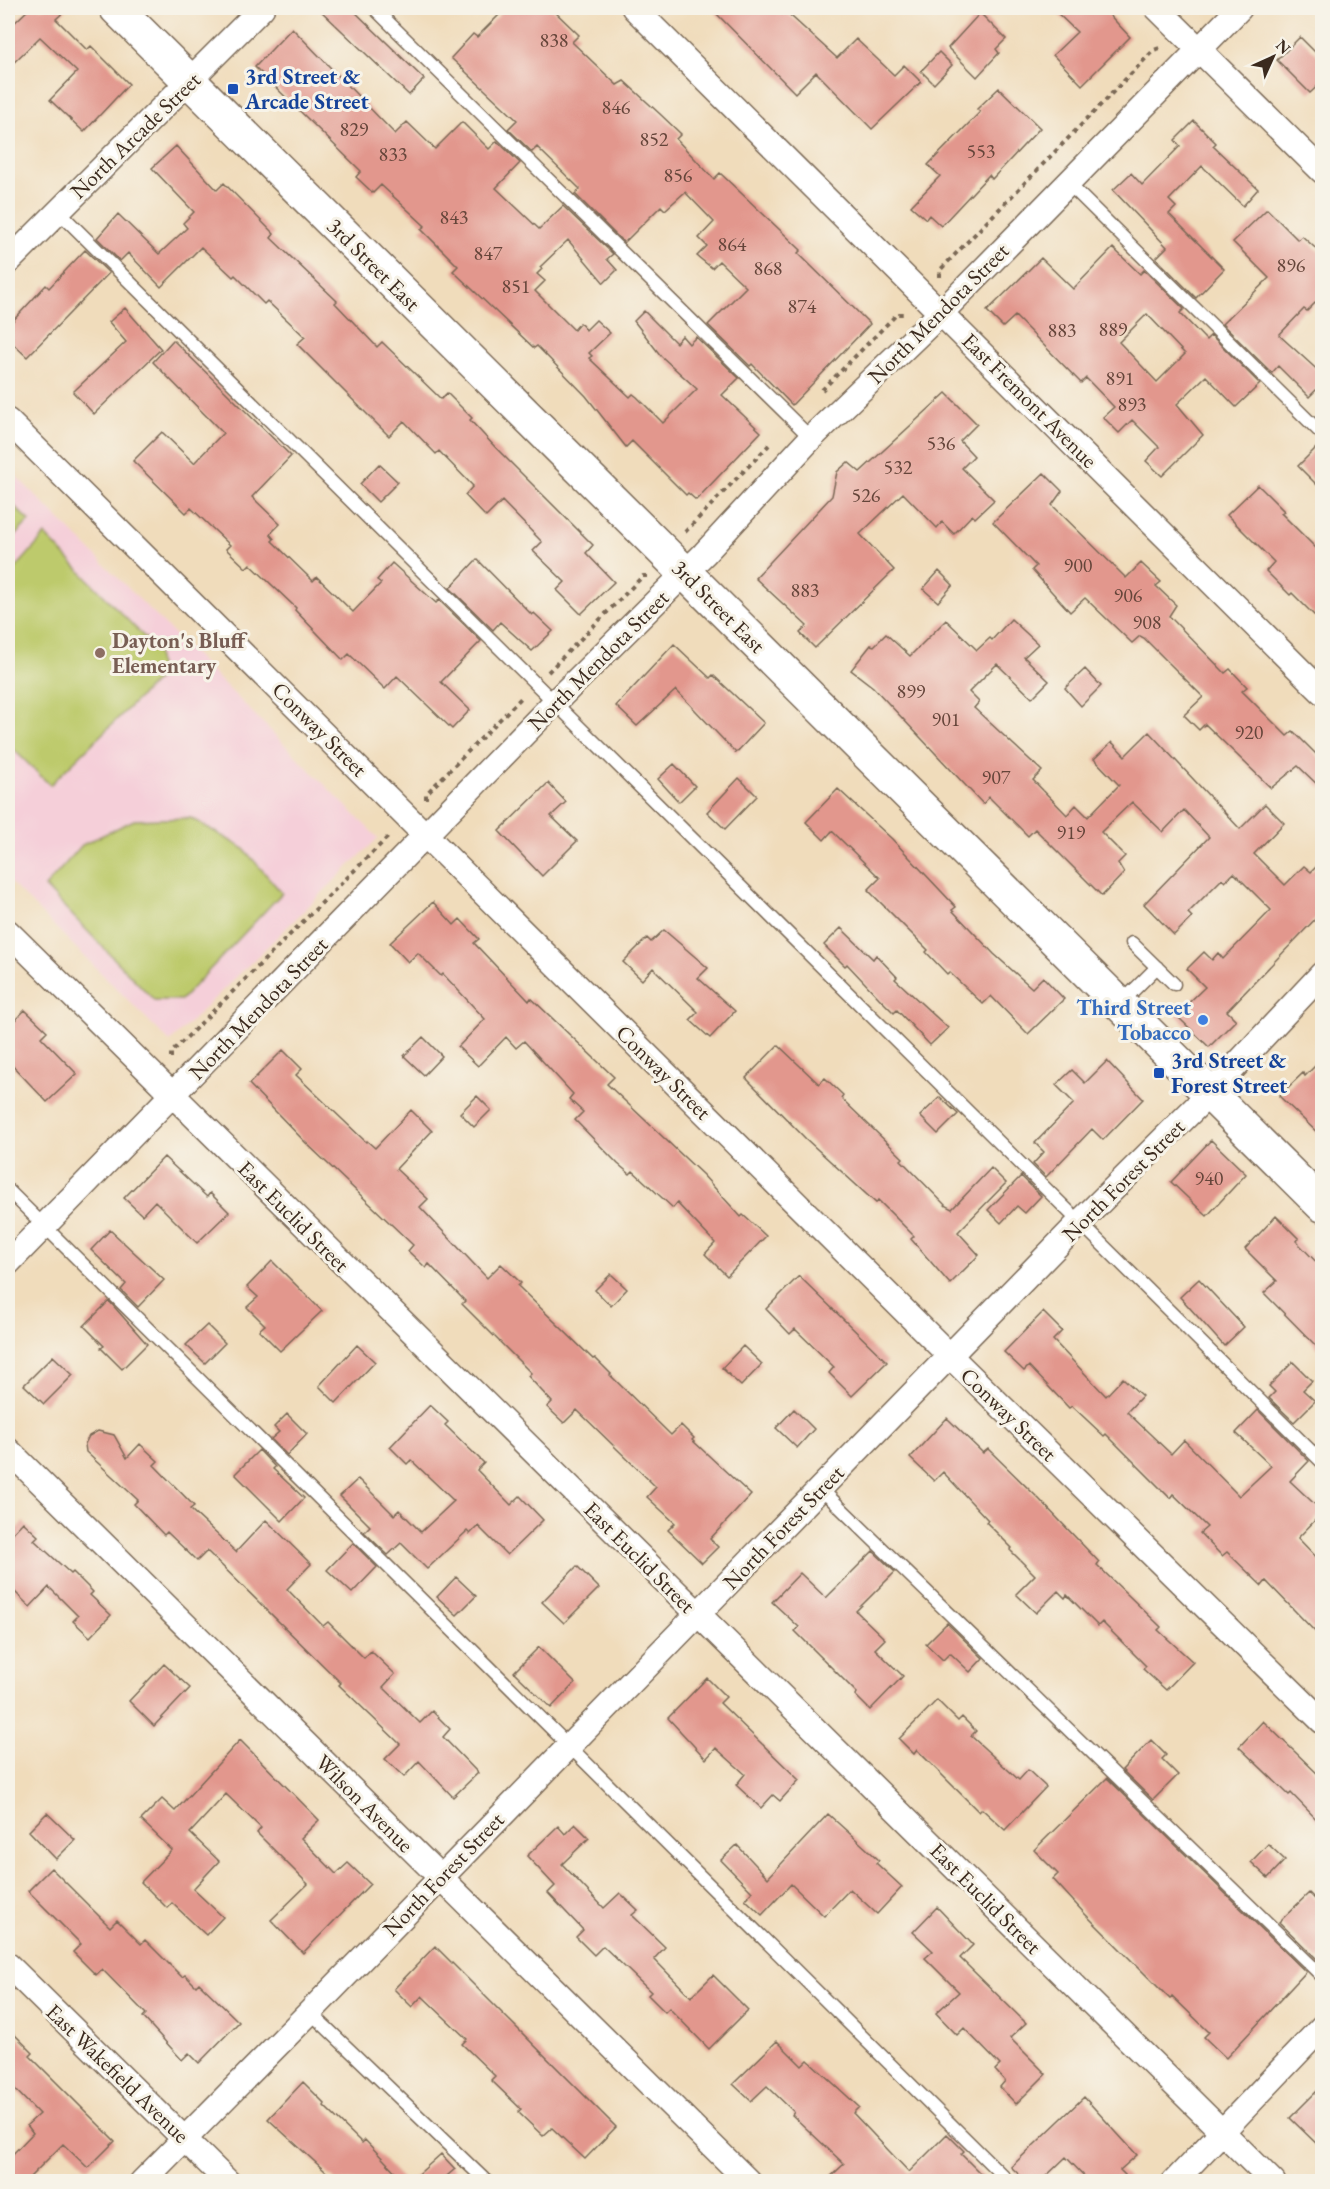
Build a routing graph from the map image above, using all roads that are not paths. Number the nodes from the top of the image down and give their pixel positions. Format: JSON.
{"nodes":[{"id":1,"x":116,"y":8,"type":"edge"},
{"id":2,"x":262,"y":8,"type":"edge"},
{"id":3,"x":374,"y":8,"type":"edge"},
{"id":4,"x":634,"y":8,"type":"edge"},
{"id":5,"x":1157,"y":8,"type":"edge"},
{"id":6,"x":1240,"y":8,"type":"edge"},
{"id":7,"x":1199,"y":50,"type":"junction"},
{"id":8,"x":190,"y":82,"type":"junction"},
{"id":9,"x":1323,"y":171,"type":"edge"},
{"id":10,"x":1067,"y":182,"type":"junction"},
{"id":11,"x":58,"y":211,"type":"junction"},
{"id":12,"x":8,"y":262,"type":"edge"},
{"id":13,"x":942,"y":312,"type":"junction"},
{"id":14,"x":8,"y":421,"type":"edge"},
{"id":15,"x":1323,"y":434,"type":"edge"},
{"id":16,"x":811,"y":438,"type":"junction"},
{"id":17,"x":686,"y":573,"type":"junction"},
{"id":18,"x":1323,"y":692,"type":"edge"},
{"id":19,"x":556,"y":702,"type":"junction"},
{"id":20,"x":427,"y":836,"type":"junction"},
{"id":21,"x":8,"y":932,"type":"edge"},
{"id":22,"x":1132,"y":943,"type":"dead end"},
{"id":23,"x":1157,"y":967,"type":"junction"},
{"id":24,"x":1323,"y":974,"type":"edge"},
{"id":25,"x":1174,"y":984,"type":"dead end"},
{"id":26,"x":1120,"y":1004,"type":"junction"},
{"id":27,"x":1210,"y":1093,"type":"junction"},
{"id":28,"x":172,"y":1095,"type":"junction"},
{"id":29,"x":8,"y":1191,"type":"edge"},
{"id":30,"x":1323,"y":1205,"type":"edge"},
{"id":31,"x":1080,"y":1222,"type":"junction"},
{"id":32,"x":44,"y":1227,"type":"junction"},
{"id":33,"x":8,"y":1263,"type":"edge"},
{"id":34,"x":950,"y":1356,"type":"junction"},
{"id":35,"x":8,"y":1450,"type":"edge"},
{"id":36,"x":1323,"y":1462,"type":"edge"},
{"id":37,"x":820,"y":1488,"type":"junction"},
{"id":38,"x":698,"y":1614,"type":"junction"},
{"id":39,"x":1323,"y":1721,"type":"edge"},
{"id":40,"x":569,"y":1745,"type":"junction"},
{"id":41,"x":440,"y":1877,"type":"junction"},
{"id":42,"x":8,"y":1965,"type":"edge"},
{"id":43,"x":1323,"y":1976,"type":"edge"},
{"id":44,"x":310,"y":2012,"type":"junction"},
{"id":45,"x":1323,"y":2027,"type":"edge"},
{"id":46,"x":1223,"y":2133,"type":"junction"},
{"id":47,"x":184,"y":2138,"type":"junction"},
{"id":48,"x":142,"y":2181,"type":"edge"},
{"id":49,"x":228,"y":2181,"type":"edge"},
{"id":50,"x":487,"y":2181,"type":"edge"},
{"id":51,"x":749,"y":2181,"type":"edge"},
{"id":52,"x":1010,"y":2181,"type":"edge"},
{"id":53,"x":1174,"y":2181,"type":"edge"},
{"id":54,"x":1273,"y":2181,"type":"edge"}],
"edges":[{"from":1,"to":8,"type":"street","name":"3rd Street East"},
{"from":2,"to":8,"type":"street","name":"North Arcade Street"},
{"from":3,"to":16,"type":"lane"},
{"from":4,"to":13,"type":"street","name":"East Fremont Avenue"},
{"from":5,"to":7,"type":"street"},
{"from":6,"to":7,"type":"street","name":"North Mendota Street"},
{"from":7,"to":9,"type":"street"},
{"from":7,"to":10,"type":"street","name":"North Mendota Street"},
{"from":8,"to":11,"type":"street","name":"North Arcade Street"},
{"from":8,"to":17,"type":"street","name":"3rd Street East"},
{"from":10,"to":13,"type":"street","name":"North Mendota Street"},
{"from":10,"to":15,"type":"lane"},
{"from":11,"to":12,"type":"street","name":"North Arcade Street"},
{"from":11,"to":19,"type":"lane"},
{"from":13,"to":16,"type":"street","name":"North Mendota Street"},
{"from":13,"to":18,"type":"street","name":"East Fremont Avenue"},
{"from":14,"to":20,"type":"street","name":"Conway Street"},
{"from":16,"to":17,"type":"street","name":"North Mendota Street"},
{"from":17,"to":19,"type":"street","name":"North Mendota Street"},
{"from":17,"to":26,"type":"street","name":"3rd Street East"},
{"from":19,"to":20,"type":"street","name":"North Mendota Street"},
{"from":19,"to":31,"type":"lane"},
{"from":20,"to":28,"type":"street","name":"North Mendota Street"},
{"from":20,"to":34,"type":"street","name":"Conway Street"},
{"from":21,"to":28,"type":"street","name":"East Euclid Street"},
{"from":22,"to":23,"type":"lane"},
{"from":23,"to":25,"type":"lane"},
{"from":23,"to":26,"type":"lane"},
{"from":24,"to":27,"type":"street","name":"North Forest Street"},
{"from":26,"to":27,"type":"street","name":"3rd Street East"},
{"from":27,"to":30,"type":"street","name":"3rd Street East"},
{"from":27,"to":31,"type":"street","name":"North Forest Street"},
{"from":28,"to":32,"type":"street","name":"North Mendota Street"},
{"from":28,"to":38,"type":"street","name":"East Euclid Street"},
{"from":29,"to":32,"type":"lane"},
{"from":31,"to":34,"type":"street","name":"North Forest Street"},
{"from":31,"to":36,"type":"lane"},
{"from":32,"to":33,"type":"street","name":"North Mendota Street"},
{"from":32,"to":40,"type":"lane"},
{"from":34,"to":37,"type":"street","name":"North Forest Street"},
{"from":34,"to":39,"type":"street","name":"Conway Street"},
{"from":35,"to":41,"type":"street","name":"Wilson Avenue"},
{"from":37,"to":38,"type":"street","name":"North Forest Street"},
{"from":37,"to":43,"type":"lane"},
{"from":38,"to":40,"type":"street","name":"North Forest Street"},
{"from":38,"to":46,"type":"street","name":"East Euclid Street"},
{"from":40,"to":41,"type":"street","name":"North Forest Street"},
{"from":40,"to":52,"type":"lane"},
{"from":41,"to":44,"type":"street","name":"North Forest Street"},
{"from":41,"to":51,"type":"street","name":"Wilson Avenue"},
{"from":42,"to":47,"type":"street","name":"East Wakefield Avenue"},
{"from":44,"to":47,"type":"street","name":"North Forest Street"},
{"from":44,"to":50,"type":"lane"},
{"from":45,"to":46,"type":"street"},
{"from":46,"to":53,"type":"street"},
{"from":46,"to":54,"type":"street","name":"East Euclid Street"},
{"from":47,"to":48,"type":"street","name":"North Forest Street"},
{"from":47,"to":49,"type":"street","name":"East Wakefield Avenue"}]}
